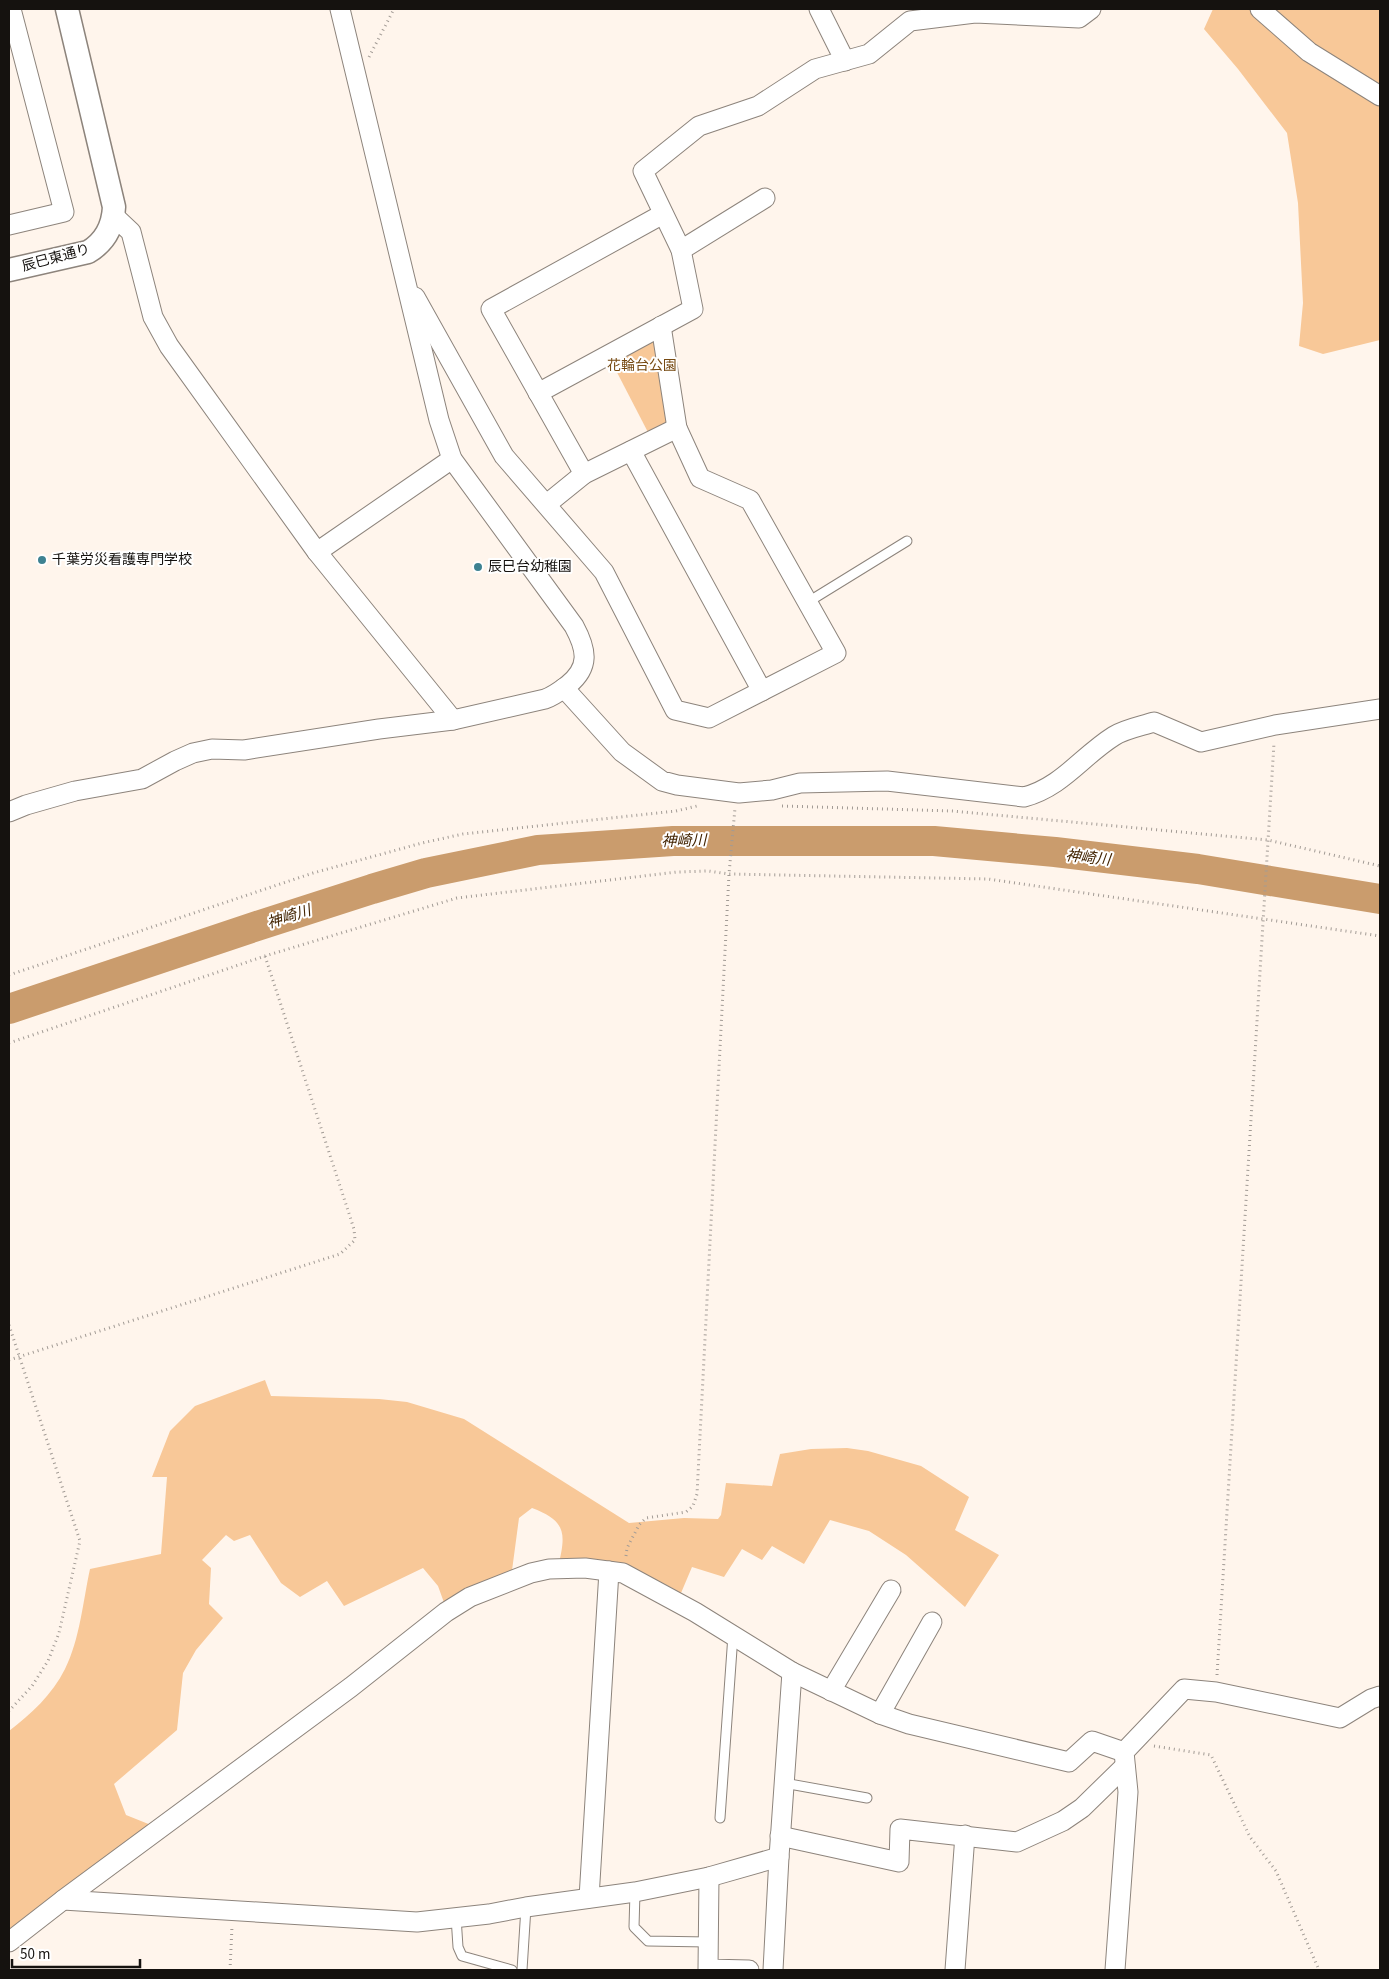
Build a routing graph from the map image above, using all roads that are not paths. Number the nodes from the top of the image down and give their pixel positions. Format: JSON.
{"nodes":[{"id":1,"x":11,"y":9,"type":"edge"},
{"id":2,"x":67,"y":9,"type":"edge"},
{"id":3,"x":340,"y":9,"type":"edge"},
{"id":4,"x":819,"y":9,"type":"edge"},
{"id":5,"x":1091,"y":9,"type":"edge"},
{"id":6,"x":1260,"y":9,"type":"edge"},
{"id":7,"x":974,"y":11,"type":"edge"},
{"id":8,"x":1058,"y":13,"type":"edge"},
{"id":9,"x":845,"y":61,"type":"junction"},
{"id":10,"x":1380,"y":96,"type":"edge"},
{"id":11,"x":765,"y":198,"type":"dead end"},
{"id":12,"x":663,"y":214,"type":"junction"},
{"id":13,"x":114,"y":216,"type":"junction"},
{"id":14,"x":9,"y":225,"type":"edge"},
{"id":15,"x":681,"y":250,"type":"junction"},
{"id":16,"x":9,"y":270,"type":"edge"},
{"id":17,"x":404,"y":276,"type":"junction"},
{"id":18,"x":661,"y":326,"type":"junction"},
{"id":19,"x":538,"y":393,"type":"junction"},
{"id":20,"x":677,"y":428,"type":"junction"},
{"id":21,"x":631,"y":451,"type":"junction"},
{"id":22,"x":452,"y":458,"type":"junction"},
{"id":23,"x":584,"y":474,"type":"junction"},
{"id":24,"x":547,"y":504,"type":"junction"},
{"id":25,"x":907,"y":541,"type":"dead end"},
{"id":26,"x":317,"y":552,"type":"junction"},
{"id":27,"x":808,"y":602,"type":"junction"},
{"id":28,"x":564,"y":688,"type":"junction"},
{"id":29,"x":762,"y":691,"type":"junction"},
{"id":30,"x":1380,"y":709,"type":"edge"},
{"id":31,"x":453,"y":720,"type":"junction"},
{"id":32,"x":9,"y":812,"type":"edge"},
{"id":33,"x":616,"y":1572,"type":"junction"},
{"id":34,"x":891,"y":1590,"type":"dead end"},
{"id":35,"x":932,"y":1622,"type":"dead end"},
{"id":36,"x":733,"y":1635,"type":"junction"},
{"id":37,"x":792,"y":1672,"type":"junction"},
{"id":38,"x":831,"y":1691,"type":"junction"},
{"id":39,"x":1380,"y":1696,"type":"edge"},
{"id":40,"x":880,"y":1714,"type":"junction"},
{"id":41,"x":1127,"y":1754,"type":"junction"},
{"id":42,"x":784,"y":1783,"type":"junction"},
{"id":43,"x":867,"y":1798,"type":"dead end"},
{"id":44,"x":720,"y":1818,"type":"dead end"},
{"id":45,"x":965,"y":1835,"type":"junction"},
{"id":46,"x":780,"y":1836,"type":"junction"},
{"id":47,"x":778,"y":1857,"type":"junction"},
{"id":48,"x":709,"y":1877,"type":"junction"},
{"id":49,"x":636,"y":1892,"type":"junction"},
{"id":50,"x":589,"y":1898,"type":"junction"},
{"id":51,"x":63,"y":1900,"type":"junction"},
{"id":52,"x":526,"y":1907,"type":"junction"},
{"id":53,"x":456,"y":1917,"type":"junction"},
{"id":54,"x":9,"y":1942,"type":"edge"},
{"id":55,"x":708,"y":1942,"type":"junction"},
{"id":56,"x":512,"y":1970,"type":"edge"},
{"id":57,"x":522,"y":1970,"type":"edge"},
{"id":58,"x":749,"y":1970,"type":"edge"},
{"id":59,"x":773,"y":1970,"type":"edge"},
{"id":60,"x":956,"y":1970,"type":"edge"},
{"id":61,"x":1115,"y":1970,"type":"edge"}],
"edges":[{"from":1,"to":14,"type":"street"},
{"from":2,"to":13,"type":"street"},
{"from":3,"to":17,"type":"street"},
{"from":4,"to":9,"type":"street"},
{"from":5,"to":8,"type":"street"},
{"from":6,"to":10,"type":"street"},
{"from":7,"to":8,"type":"street"},
{"from":7,"to":9,"type":"street"},
{"from":9,"to":12,"type":"street"},
{"from":11,"to":15,"type":"street"},
{"from":12,"to":15,"type":"street"},
{"from":12,"to":19,"type":"street"},
{"from":13,"to":16,"type":"street","name":"辰巳東通り"},
{"from":13,"to":26,"type":"street"},
{"from":15,"to":18,"type":"street"},
{"from":17,"to":22,"type":"street"},
{"from":17,"to":24,"type":"street"},
{"from":18,"to":19,"type":"street"},
{"from":18,"to":20,"type":"street"},
{"from":19,"to":23,"type":"street"},
{"from":20,"to":21,"type":"street"},
{"from":20,"to":27,"type":"street"},
{"from":21,"to":23,"type":"street"},
{"from":21,"to":29,"type":"street"},
{"from":22,"to":26,"type":"street"},
{"from":22,"to":28,"type":"street"},
{"from":23,"to":24,"type":"street"},
{"from":24,"to":29,"type":"street"},
{"from":25,"to":27,"type":"lane"},
{"from":26,"to":31,"type":"street"},
{"from":27,"to":29,"type":"street"},
{"from":28,"to":30,"type":"street"},
{"from":28,"to":31,"type":"street"},
{"from":31,"to":32,"type":"street"},
{"from":33,"to":36,"type":"street"},
{"from":33,"to":50,"type":"street"},
{"from":33,"to":51,"type":"street"},
{"from":34,"to":38,"type":"street"},
{"from":35,"to":40,"type":"street"},
{"from":36,"to":37,"type":"street"},
{"from":36,"to":44,"type":"lane"},
{"from":37,"to":38,"type":"street"},
{"from":37,"to":42,"type":"street"},
{"from":38,"to":40,"type":"street"},
{"from":39,"to":41,"type":"street"},
{"from":40,"to":41,"type":"street"},
{"from":41,"to":45,"type":"street"},
{"from":41,"to":61,"type":"street"},
{"from":42,"to":43,"type":"lane"},
{"from":42,"to":46,"type":"street"},
{"from":45,"to":46,"type":"street"},
{"from":45,"to":60,"type":"street"},
{"from":46,"to":47,"type":"street"},
{"from":47,"to":48,"type":"street"},
{"from":47,"to":59,"type":"street"},
{"from":48,"to":49,"type":"street"},
{"from":48,"to":55,"type":"street"},
{"from":49,"to":50,"type":"street"},
{"from":49,"to":55,"type":"lane"},
{"from":50,"to":52,"type":"street"},
{"from":51,"to":53,"type":"street"},
{"from":51,"to":54,"type":"street"},
{"from":52,"to":53,"type":"street"},
{"from":52,"to":57,"type":"lane"},
{"from":53,"to":56,"type":"lane"},
{"from":55,"to":58,"type":"street"}]}
